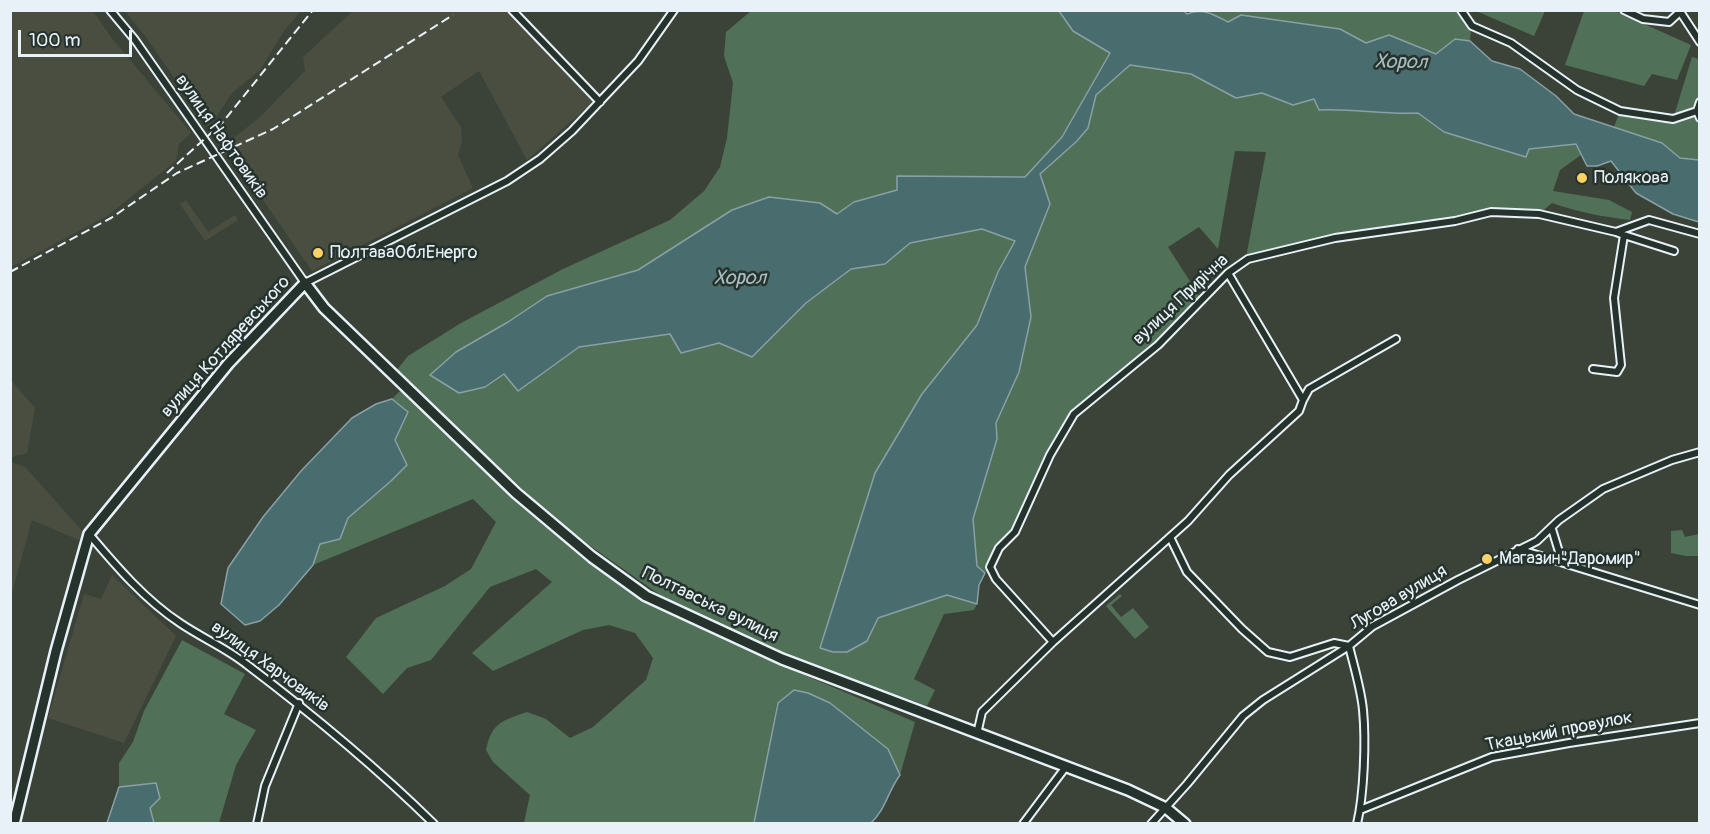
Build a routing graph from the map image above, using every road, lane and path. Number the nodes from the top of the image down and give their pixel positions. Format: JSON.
{"nodes":[{"id":1,"x":110,"y":10,"type":"edge"},
{"id":2,"x":512,"y":10,"type":"edge"},
{"id":3,"x":674,"y":10,"type":"edge"},
{"id":4,"x":1461,"y":10,"type":"edge"},
{"id":5,"x":1624,"y":10,"type":"edge"},
{"id":6,"x":1682,"y":12,"type":"edge"},
{"id":7,"x":1700,"y":42,"type":"edge"},
{"id":8,"x":600,"y":102,"type":"junction"},
{"id":9,"x":1700,"y":102,"type":"edge"},
{"id":10,"x":1698,"y":115,"type":"edge"},
{"id":11,"x":1616,"y":232,"type":"junction"},
{"id":12,"x":1700,"y":234,"type":"edge"},
{"id":13,"x":1624,"y":236,"type":"junction"},
{"id":14,"x":1674,"y":251,"type":"dead end"},
{"id":15,"x":1228,"y":273,"type":"junction"},
{"id":16,"x":305,"y":283,"type":"junction"},
{"id":17,"x":1396,"y":339,"type":"dead end"},
{"id":18,"x":1593,"y":369,"type":"dead end"},
{"id":19,"x":1303,"y":400,"type":"junction"},
{"id":20,"x":1700,"y":452,"type":"edge"},
{"id":21,"x":1552,"y":529,"type":"junction"},
{"id":22,"x":88,"y":534,"type":"junction"},
{"id":23,"x":1170,"y":537,"type":"junction"},
{"id":24,"x":1518,"y":549,"type":"junction"},
{"id":25,"x":1558,"y":561,"type":"junction"},
{"id":26,"x":1700,"y":604,"type":"edge"},
{"id":27,"x":1053,"y":642,"type":"junction"},
{"id":28,"x":1349,"y":646,"type":"junction"},
{"id":29,"x":299,"y":704,"type":"junction"},
{"id":30,"x":1700,"y":723,"type":"edge"},
{"id":31,"x":977,"y":734,"type":"junction"},
{"id":32,"x":1065,"y":768,"type":"junction"},
{"id":33,"x":1166,"y":808,"type":"junction"},
{"id":34,"x":1360,"y":810,"type":"junction"},
{"id":35,"x":14,"y":824,"type":"edge"},
{"id":36,"x":257,"y":824,"type":"edge"},
{"id":37,"x":434,"y":824,"type":"edge"},
{"id":38,"x":1023,"y":824,"type":"edge"},
{"id":39,"x":1151,"y":824,"type":"edge"},
{"id":40,"x":1185,"y":824,"type":"edge"},
{"id":41,"x":1357,"y":824,"type":"edge"}],
"edges":[{"from":1,"to":16,"type":"street","name":"вулиця Нафтовиків"},
{"from":2,"to":8,"type":"street"},
{"from":3,"to":8,"type":"street","name":"вулиця Котляревського"},
{"from":4,"to":10,"type":"street"},
{"from":5,"to":6,"type":"street"},
{"from":6,"to":7,"type":"street"},
{"from":8,"to":16,"type":"street","name":"вулиця Котляревського"},
{"from":9,"to":10,"type":"street"},
{"from":11,"to":12,"type":"street"},
{"from":11,"to":13,"type":"street","name":"вулиця Прирічна"},
{"from":11,"to":15,"type":"street","name":"вулиця Прирічна"},
{"from":13,"to":14,"type":"street","name":"вулиця Прирічна"},
{"from":13,"to":18,"type":"street"},
{"from":15,"to":19,"type":"street"},
{"from":15,"to":27,"type":"street","name":"вулиця Прирічна"},
{"from":16,"to":22,"type":"street","name":"вулиця Котляревського"},
{"from":16,"to":31,"type":"street","name":"Полтавська вулиця"},
{"from":17,"to":19,"type":"street"},
{"from":19,"to":23,"type":"street"},
{"from":20,"to":21,"type":"street","name":"Лугова вулиця"},
{"from":21,"to":24,"type":"street","name":"Лугова вулиця"},
{"from":21,"to":25,"type":"street"},
{"from":22,"to":29,"type":"street","name":"вулиця Харчовиків"},
{"from":22,"to":35,"type":"street","name":"вулиця Котляревського"},
{"from":23,"to":27,"type":"street"},
{"from":23,"to":28,"type":"street"},
{"from":24,"to":25,"type":"street"},
{"from":24,"to":28,"type":"street","name":"Лугова вулиця"},
{"from":25,"to":26,"type":"street"},
{"from":27,"to":31,"type":"street"},
{"from":28,"to":33,"type":"street","name":"Лугова вулиця"},
{"from":28,"to":34,"type":"street"},
{"from":29,"to":36,"type":"street"},
{"from":29,"to":37,"type":"street","name":"вулиця Харчовиків"},
{"from":30,"to":34,"type":"street","name":"Ткацький провулок"},
{"from":31,"to":32,"type":"street","name":"Полтавська вулиця"},
{"from":32,"to":33,"type":"street","name":"Полтавська вулиця"},
{"from":32,"to":38,"type":"street"},
{"from":33,"to":39,"type":"street","name":"Лугова вулиця"},
{"from":33,"to":40,"type":"street","name":"Полтавська вулиця"},
{"from":34,"to":41,"type":"street"}]}
